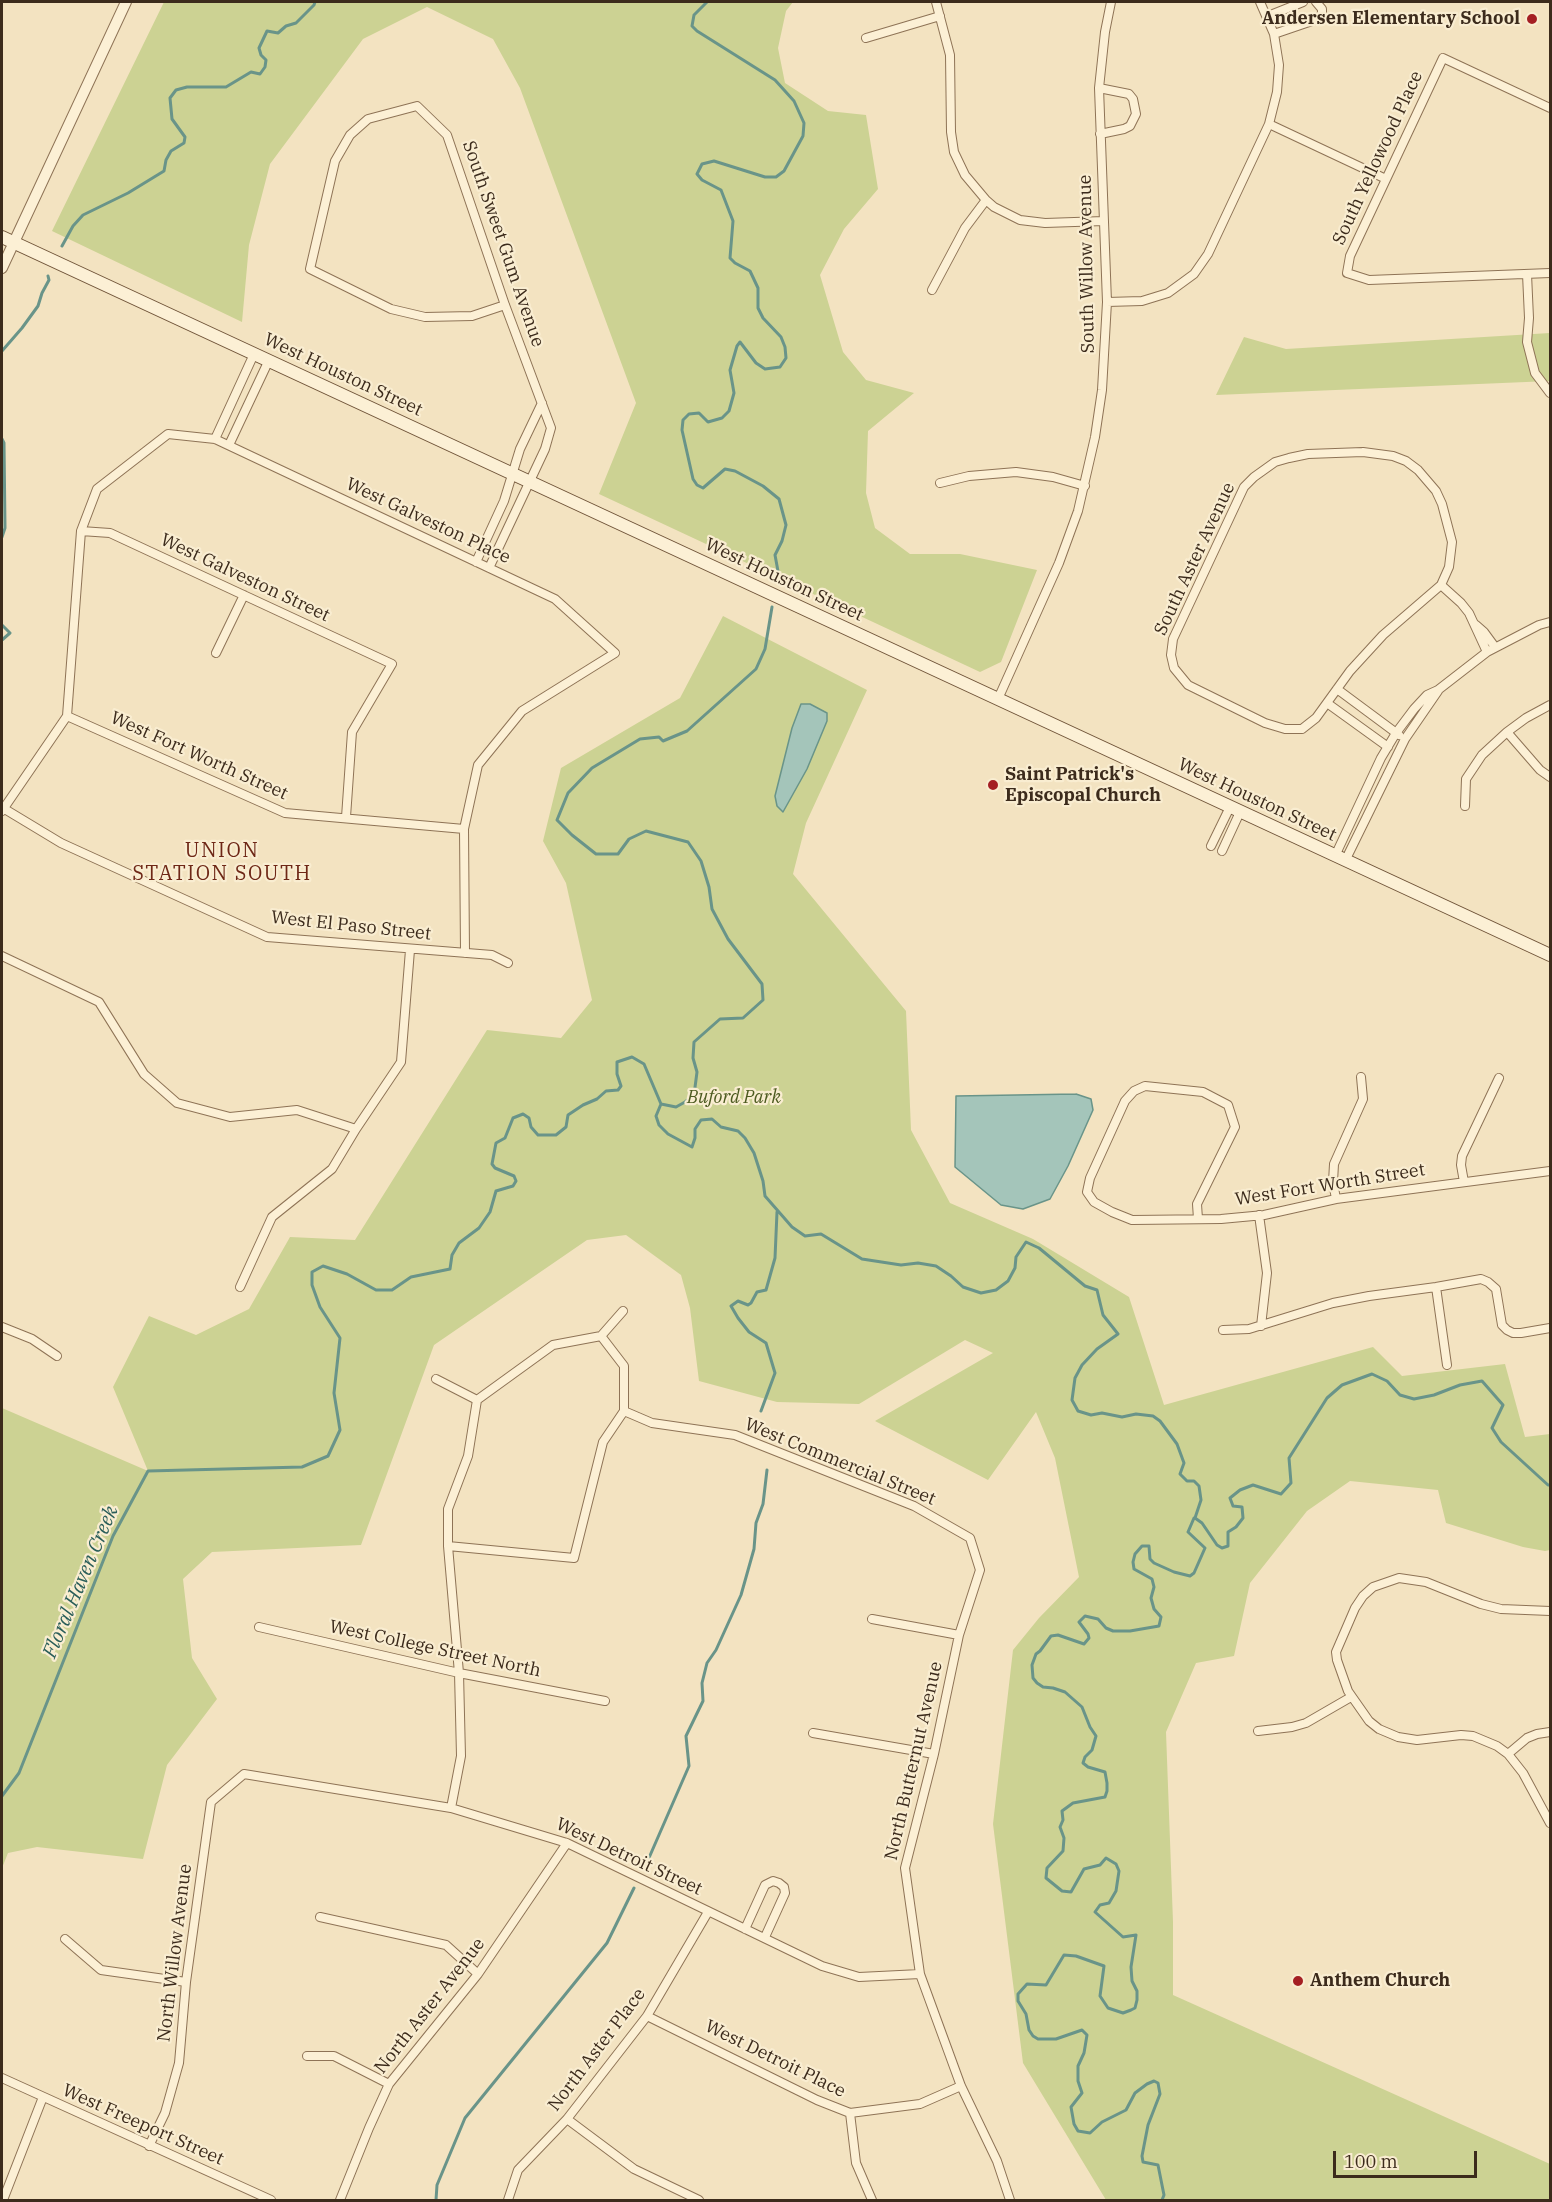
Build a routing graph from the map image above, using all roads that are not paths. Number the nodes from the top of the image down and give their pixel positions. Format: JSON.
{"nodes":[{"id":1,"x":126,"y":2,"type":"edge"},
{"id":2,"x":936,"y":2,"type":"edge"},
{"id":3,"x":1111,"y":2,"type":"edge"},
{"id":4,"x":1260,"y":2,"type":"edge"},
{"id":5,"x":1303,"y":2,"type":"edge"},
{"id":6,"x":1316,"y":2,"type":"edge"},
{"id":7,"x":940,"y":16,"type":"junction"},
{"id":8,"x":1268,"y":16,"type":"junction"},
{"id":9,"x":1274,"y":34,"type":"junction"},
{"id":10,"x":866,"y":38,"type":"dead end"},
{"id":11,"x":1099,"y":88,"type":"junction"},
{"id":12,"x":1551,"y":108,"type":"edge"},
{"id":13,"x":1269,"y":124,"type":"junction"},
{"id":14,"x":1100,"y":134,"type":"junction"},
{"id":15,"x":1386,"y":179,"type":"junction"},
{"id":16,"x":986,"y":200,"type":"junction"},
{"id":17,"x":1104,"y":221,"type":"junction"},
{"id":18,"x":2,"y":237,"type":"edge"},
{"id":19,"x":13,"y":243,"type":"junction"},
{"id":20,"x":2,"y":268,"type":"edge"},
{"id":21,"x":1551,"y":273,"type":"edge"},
{"id":22,"x":1527,"y":274,"type":"junction"},
{"id":23,"x":932,"y":291,"type":"dead end"},
{"id":24,"x":1107,"y":303,"type":"junction"},
{"id":25,"x":505,"y":305,"type":"junction"},
{"id":26,"x":254,"y":354,"type":"junction"},
{"id":27,"x":269,"y":360,"type":"junction"},
{"id":28,"x":1551,"y":393,"type":"edge"},
{"id":29,"x":542,"y":403,"type":"junction"},
{"id":30,"x":215,"y":439,"type":"junction"},
{"id":31,"x":229,"y":445,"type":"junction"},
{"id":32,"x":513,"y":473,"type":"junction"},
{"id":33,"x":529,"y":481,"type":"junction"},
{"id":34,"x":940,"y":483,"type":"dead end"},
{"id":35,"x":1085,"y":486,"type":"junction"},
{"id":36,"x":81,"y":531,"type":"junction"},
{"id":37,"x":476,"y":562,"type":"junction"},
{"id":38,"x":489,"y":568,"type":"junction"},
{"id":39,"x":1441,"y":585,"type":"junction"},
{"id":40,"x":244,"y":596,"type":"junction"},
{"id":41,"x":1551,"y":622,"type":"edge"},
{"id":42,"x":1476,"y":625,"type":"junction"},
{"id":43,"x":1495,"y":647,"type":"junction"},
{"id":44,"x":1487,"y":652,"type":"junction"},
{"id":45,"x":216,"y":653,"type":"dead end"},
{"id":46,"x":1337,"y":689,"type":"junction"},
{"id":47,"x":1438,"y":690,"type":"junction"},
{"id":48,"x":998,"y":699,"type":"junction"},
{"id":49,"x":1327,"y":703,"type":"junction"},
{"id":50,"x":1551,"y":705,"type":"edge"},
{"id":51,"x":68,"y":716,"type":"junction"},
{"id":52,"x":1377,"y":720,"type":"junction"},
{"id":53,"x":1508,"y":732,"type":"junction"},
{"id":54,"x":1368,"y":733,"type":"junction"},
{"id":55,"x":1396,"y":733,"type":"junction"},
{"id":56,"x":1405,"y":739,"type":"junction"},
{"id":57,"x":1388,"y":747,"type":"junction"},
{"id":58,"x":1551,"y":777,"type":"edge"},
{"id":59,"x":1465,"y":806,"type":"dead end"},
{"id":60,"x":1235,"y":809,"type":"junction"},
{"id":61,"x":2,"y":810,"type":"edge"},
{"id":62,"x":346,"y":817,"type":"junction"},
{"id":63,"x":464,"y":830,"type":"junction"},
{"id":64,"x":1211,"y":846,"type":"dead end"},
{"id":65,"x":1222,"y":851,"type":"dead end"},
{"id":66,"x":1340,"y":858,"type":"junction"},
{"id":67,"x":410,"y":950,"type":"junction"},
{"id":68,"x":465,"y":953,"type":"junction"},
{"id":69,"x":1551,"y":956,"type":"edge"},
{"id":70,"x":2,"y":957,"type":"edge"},
{"id":71,"x":508,"y":963,"type":"dead end"},
{"id":72,"x":1361,"y":1077,"type":"dead end"},
{"id":73,"x":1499,"y":1078,"type":"dead end"},
{"id":74,"x":356,"y":1129,"type":"junction"},
{"id":75,"x":1551,"y":1171,"type":"edge"},
{"id":76,"x":1464,"y":1182,"type":"junction"},
{"id":77,"x":1336,"y":1199,"type":"junction"},
{"id":78,"x":1259,"y":1215,"type":"junction"},
{"id":79,"x":1198,"y":1219,"type":"junction"},
{"id":80,"x":240,"y":1287,"type":"dead end"},
{"id":81,"x":1436,"y":1287,"type":"junction"},
{"id":82,"x":623,"y":1311,"type":"dead end"},
{"id":83,"x":1261,"y":1326,"type":"junction"},
{"id":84,"x":2,"y":1327,"type":"edge"},
{"id":85,"x":1551,"y":1328,"type":"edge"},
{"id":86,"x":1223,"y":1330,"type":"dead end"},
{"id":87,"x":601,"y":1336,"type":"junction"},
{"id":88,"x":57,"y":1356,"type":"dead end"},
{"id":89,"x":1447,"y":1365,"type":"dead end"},
{"id":90,"x":436,"y":1379,"type":"dead end"},
{"id":91,"x":477,"y":1400,"type":"junction"},
{"id":92,"x":624,"y":1411,"type":"junction"},
{"id":93,"x":970,"y":1538,"type":"joint"},
{"id":94,"x":448,"y":1546,"type":"junction"},
{"id":95,"x":1551,"y":1611,"type":"edge"},
{"id":96,"x":873,"y":1619,"type":"dead end"},
{"id":97,"x":259,"y":1627,"type":"dead end"},
{"id":98,"x":959,"y":1635,"type":"junction"},
{"id":99,"x":459,"y":1673,"type":"junction"},
{"id":100,"x":1351,"y":1697,"type":"junction"},
{"id":101,"x":605,"y":1701,"type":"dead end"},
{"id":102,"x":1258,"y":1731,"type":"dead end"},
{"id":103,"x":1551,"y":1732,"type":"edge"},
{"id":104,"x":813,"y":1733,"type":"dead end"},
{"id":105,"x":934,"y":1754,"type":"junction"},
{"id":106,"x":1508,"y":1754,"type":"junction"},
{"id":107,"x":244,"y":1774,"type":"joint"},
{"id":108,"x":451,"y":1808,"type":"junction"},
{"id":109,"x":1551,"y":1823,"type":"edge"},
{"id":110,"x":567,"y":1843,"type":"junction"},
{"id":111,"x":708,"y":1912,"type":"junction"},
{"id":112,"x":320,"y":1917,"type":"dead end"},
{"id":113,"x":745,"y":1929,"type":"junction"},
{"id":114,"x":765,"y":1937,"type":"junction"},
{"id":115,"x":65,"y":1939,"type":"dead end"},
{"id":116,"x":478,"y":1974,"type":"junction"},
{"id":117,"x":920,"y":1974,"type":"junction"},
{"id":118,"x":186,"y":1982,"type":"junction"},
{"id":119,"x":647,"y":2016,"type":"junction"},
{"id":120,"x":307,"y":2056,"type":"dead end"},
{"id":121,"x":2,"y":2078,"type":"edge"},
{"id":122,"x":389,"y":2084,"type":"junction"},
{"id":123,"x":960,"y":2086,"type":"junction"},
{"id":124,"x":43,"y":2097,"type":"junction"},
{"id":125,"x":850,"y":2113,"type":"junction"},
{"id":126,"x":567,"y":2120,"type":"junction"},
{"id":127,"x":149,"y":2146,"type":"junction"},
{"id":128,"x":3,"y":2200,"type":"edge"},
{"id":129,"x":272,"y":2200,"type":"edge"},
{"id":130,"x":340,"y":2200,"type":"edge"},
{"id":131,"x":508,"y":2200,"type":"edge"},
{"id":132,"x":699,"y":2200,"type":"edge"},
{"id":133,"x":872,"y":2200,"type":"edge"},
{"id":134,"x":1010,"y":2200,"type":"edge"}],
"edges":[{"from":1,"to":19,"type":"street"},
{"from":2,"to":7,"type":"street"},
{"from":3,"to":11,"type":"street","name":"South Willow Avenue"},
{"from":4,"to":8,"type":"street"},
{"from":5,"to":8,"type":"street"},
{"from":6,"to":9,"type":"street"},
{"from":7,"to":10,"type":"street"},
{"from":7,"to":16,"type":"street"},
{"from":8,"to":9,"type":"street"},
{"from":9,"to":13,"type":"street"},
{"from":11,"to":14,"type":"street","name":"South Willow Avenue"},
{"from":11,"to":14,"type":"street"},
{"from":12,"to":15,"type":"street","name":"South Yellowood Place"},
{"from":13,"to":15,"type":"street"},
{"from":13,"to":24,"type":"street"},
{"from":14,"to":17,"type":"street","name":"South Willow Avenue"},
{"from":15,"to":22,"type":"street","name":"South Yellowood Place"},
{"from":16,"to":17,"type":"street"},
{"from":16,"to":23,"type":"street"},
{"from":17,"to":24,"type":"street","name":"South Willow Avenue"},
{"from":18,"to":19,"type":"main road","name":"West Houston Street"},
{"from":19,"to":20,"type":"street"},
{"from":19,"to":26,"type":"main road","name":"West Houston Street"},
{"from":21,"to":22,"type":"street"},
{"from":22,"to":28,"type":"street"},
{"from":24,"to":35,"type":"street","name":"South Willow Avenue"},
{"from":25,"to":25,"type":"street","name":"South Sweet Gum Avenue"},
{"from":25,"to":29,"type":"street","name":"South Sweet Gum Avenue"},
{"from":26,"to":27,"type":"main road","name":"West Houston Street"},
{"from":26,"to":30,"type":"street"},
{"from":27,"to":31,"type":"street"},
{"from":27,"to":32,"type":"main road","name":"West Houston Street"},
{"from":29,"to":32,"type":"street"},
{"from":29,"to":33,"type":"street","name":"South Sweet Gum Avenue"},
{"from":30,"to":31,"type":"street","name":"West Galveston Place"},
{"from":30,"to":36,"type":"street","name":"West Galveston Place"},
{"from":31,"to":37,"type":"street","name":"West Galveston Place"},
{"from":32,"to":33,"type":"main road","name":"West Houston Street"},
{"from":32,"to":37,"type":"street"},
{"from":33,"to":38,"type":"street","name":"South Sweet Gum Avenue"},
{"from":33,"to":48,"type":"main road","name":"West Houston Street"},
{"from":34,"to":35,"type":"street"},
{"from":35,"to":48,"type":"street","name":"South Willow Avenue"},
{"from":36,"to":40,"type":"street","name":"West Galveston Street"},
{"from":36,"to":51,"type":"street","name":"West Galveston Place"},
{"from":37,"to":38,"type":"street","name":"West Galveston Place"},
{"from":38,"to":63,"type":"street","name":"West Galveston Place"},
{"from":39,"to":42,"type":"street"},
{"from":39,"to":46,"type":"street"},
{"from":39,"to":49,"type":"street","name":"South Aster Avenue"},
{"from":40,"to":45,"type":"street"},
{"from":40,"to":62,"type":"street","name":"West Galveston Street"},
{"from":41,"to":43,"type":"street"},
{"from":42,"to":43,"type":"street"},
{"from":42,"to":44,"type":"street"},
{"from":43,"to":44,"type":"street"},
{"from":44,"to":47,"type":"street"},
{"from":46,"to":49,"type":"street"},
{"from":46,"to":52,"type":"street"},
{"from":47,"to":55,"type":"street"},
{"from":47,"to":56,"type":"street"},
{"from":48,"to":60,"type":"main road","name":"West Houston Street"},
{"from":49,"to":54,"type":"street"},
{"from":50,"to":53,"type":"street"},
{"from":51,"to":61,"type":"street"},
{"from":51,"to":62,"type":"street","name":"West Fort Worth Street"},
{"from":52,"to":54,"type":"street"},
{"from":52,"to":55,"type":"street"},
{"from":53,"to":58,"type":"street"},
{"from":53,"to":59,"type":"street"},
{"from":54,"to":57,"type":"street"},
{"from":55,"to":56,"type":"street"},
{"from":55,"to":57,"type":"street"},
{"from":56,"to":66,"type":"street"},
{"from":57,"to":66,"type":"street"},
{"from":60,"to":64,"type":"street"},
{"from":60,"to":65,"type":"street"},
{"from":60,"to":66,"type":"main road","name":"West Houston Street"},
{"from":61,"to":67,"type":"street","name":"West El Paso Street"},
{"from":62,"to":63,"type":"street","name":"West Fort Worth Street"},
{"from":63,"to":68,"type":"street"},
{"from":66,"to":69,"type":"main road","name":"West Houston Street"},
{"from":67,"to":68,"type":"street","name":"West El Paso Street"},
{"from":67,"to":74,"type":"street"},
{"from":68,"to":71,"type":"street","name":"West El Paso Street"},
{"from":70,"to":74,"type":"street"},
{"from":72,"to":77,"type":"street"},
{"from":73,"to":76,"type":"street"},
{"from":74,"to":80,"type":"street"},
{"from":75,"to":76,"type":"street","name":"West Fort Worth Street"},
{"from":76,"to":77,"type":"street","name":"West Fort Worth Street"},
{"from":77,"to":78,"type":"street","name":"West Fort Worth Street"},
{"from":78,"to":79,"type":"street","name":"West Fort Worth Street"},
{"from":78,"to":83,"type":"street"},
{"from":79,"to":79,"type":"street","name":"West Fort Worth Street"},
{"from":81,"to":83,"type":"street"},
{"from":81,"to":85,"type":"street"},
{"from":81,"to":89,"type":"street"},
{"from":82,"to":87,"type":"street"},
{"from":83,"to":86,"type":"street"},
{"from":84,"to":88,"type":"street"},
{"from":87,"to":91,"type":"street"},
{"from":87,"to":92,"type":"street"},
{"from":90,"to":91,"type":"street"},
{"from":91,"to":94,"type":"street"},
{"from":92,"to":93,"type":"street","name":"West Commercial Street"},
{"from":92,"to":94,"type":"street"},
{"from":93,"to":98,"type":"street","name":"North Butternut Avenue"},
{"from":94,"to":99,"type":"street"},
{"from":95,"to":100,"type":"street"},
{"from":96,"to":98,"type":"street"},
{"from":97,"to":99,"type":"street","name":"West College Street North"},
{"from":98,"to":105,"type":"street","name":"North Butternut Avenue"},
{"from":99,"to":101,"type":"street","name":"West College Street North"},
{"from":99,"to":108,"type":"street"},
{"from":100,"to":102,"type":"street"},
{"from":100,"to":106,"type":"street"},
{"from":103,"to":106,"type":"street"},
{"from":104,"to":105,"type":"street"},
{"from":105,"to":117,"type":"street","name":"North Butternut Avenue"},
{"from":106,"to":109,"type":"street"},
{"from":107,"to":108,"type":"street","name":"West Detroit Street"},
{"from":107,"to":118,"type":"street","name":"North Willow Avenue"},
{"from":108,"to":110,"type":"street","name":"West Detroit Street"},
{"from":110,"to":111,"type":"street","name":"West Detroit Street"},
{"from":110,"to":116,"type":"street","name":"North Aster Avenue"},
{"from":111,"to":113,"type":"street","name":"West Detroit Street"},
{"from":111,"to":119,"type":"street","name":"North Aster Place"},
{"from":112,"to":116,"type":"street"},
{"from":113,"to":114,"type":"street","name":"West Detroit Street"},
{"from":113,"to":114,"type":"street"},
{"from":114,"to":117,"type":"street","name":"West Detroit Street"},
{"from":115,"to":118,"type":"street"},
{"from":116,"to":122,"type":"street","name":"North Aster Avenue"},
{"from":117,"to":123,"type":"street","name":"North Butternut Avenue"},
{"from":118,"to":127,"type":"street","name":"North Willow Avenue"},
{"from":119,"to":125,"type":"street","name":"West Detroit Place"},
{"from":119,"to":126,"type":"street","name":"North Aster Place"},
{"from":120,"to":122,"type":"street"},
{"from":121,"to":124,"type":"street","name":"West Freeport Street"},
{"from":122,"to":130,"type":"street","name":"North Aster Avenue"},
{"from":123,"to":125,"type":"street","name":"West Detroit Place"},
{"from":123,"to":134,"type":"street","name":"North Butternut Avenue"},
{"from":124,"to":127,"type":"street","name":"West Freeport Street"},
{"from":124,"to":128,"type":"street"},
{"from":125,"to":133,"type":"street"},
{"from":126,"to":131,"type":"street","name":"North Aster Place"},
{"from":126,"to":132,"type":"street"},
{"from":127,"to":129,"type":"street","name":"West Freeport Street"}]}
